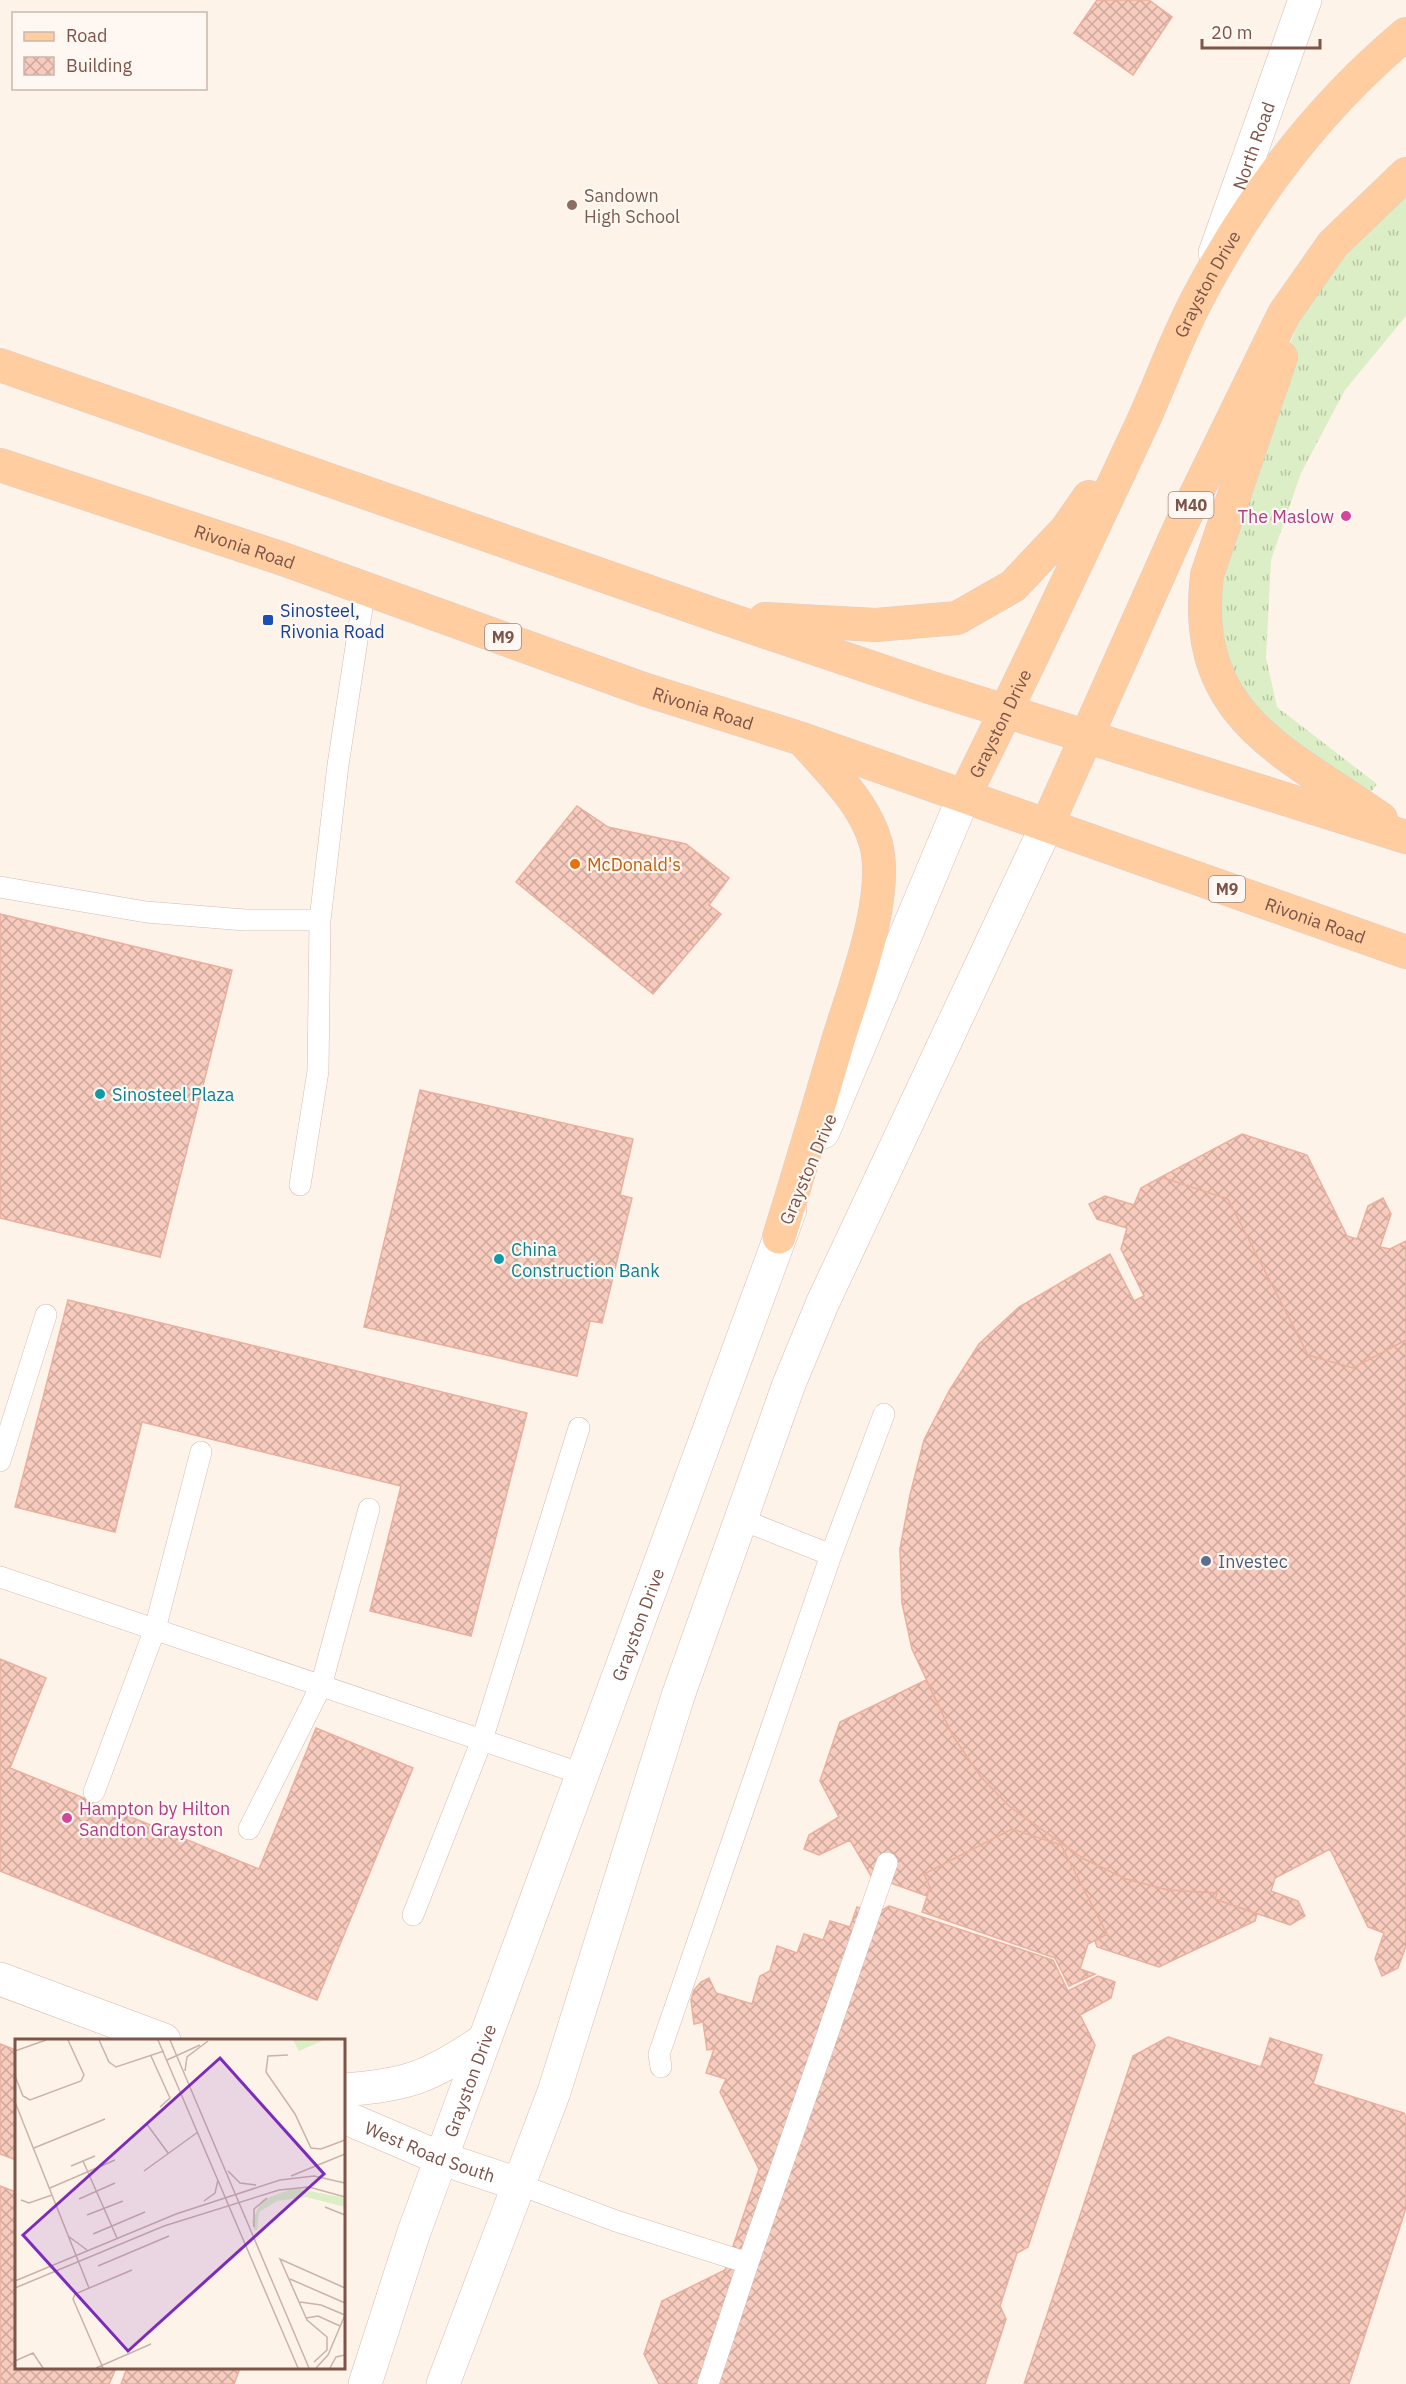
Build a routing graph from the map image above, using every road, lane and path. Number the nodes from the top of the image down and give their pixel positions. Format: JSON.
{"nodes":[{"id":1,"x":1305,"y":0,"type":"edge"},
{"id":2,"x":1406,"y":34,"type":"edge"},
{"id":3,"x":1406,"y":174,"type":"edge"},
{"id":4,"x":1307,"y":279,"type":"junction"},
{"id":5,"x":1201,"y":292,"type":"junction"},
{"id":6,"x":0,"y":365,"type":"edge"},
{"id":7,"x":1139,"y":430,"type":"junction"},
{"id":8,"x":0,"y":465,"type":"edge"},
{"id":9,"x":365,"y":588,"type":"junction"},
{"id":10,"x":712,"y":614,"type":"junction"},
{"id":11,"x":1006,"y":711,"type":"junction"},
{"id":12,"x":1085,"y":736,"type":"junction"},
{"id":13,"x":802,"y":739,"type":"junction"},
{"id":14,"x":964,"y":796,"type":"junction"},
{"id":15,"x":1047,"y":825,"type":"junction"},
{"id":16,"x":1406,"y":837,"type":"edge"},
{"id":17,"x":0,"y":887,"type":"edge"},
{"id":18,"x":320,"y":920,"type":"junction"},
{"id":19,"x":1406,"y":952,"type":"edge"},
{"id":20,"x":300,"y":1185,"type":"dead end"},
{"id":21,"x":779,"y":1237,"type":"junction"},
{"id":22,"x":46,"y":1315,"type":"dead end"},
{"id":23,"x":884,"y":1414,"type":"dead end"},
{"id":24,"x":579,"y":1428,"type":"dead end"},
{"id":25,"x":201,"y":1452,"type":"dead end"},
{"id":26,"x":0,"y":1461,"type":"edge"},
{"id":27,"x":369,"y":1509,"type":"dead end"},
{"id":28,"x":740,"y":1519,"type":"junction"},
{"id":29,"x":831,"y":1555,"type":"junction"},
{"id":30,"x":0,"y":1577,"type":"edge"},
{"id":31,"x":154,"y":1629,"type":"junction"},
{"id":32,"x":321,"y":1686,"type":"junction"},
{"id":33,"x":482,"y":1740,"type":"junction"},
{"id":34,"x":582,"y":1774,"type":"junction"},
{"id":35,"x":94,"y":1792,"type":"dead end"},
{"id":36,"x":249,"y":1829,"type":"dead end"},
{"id":37,"x":887,"y":1863,"type":"dead end"},
{"id":38,"x":413,"y":1915,"type":"dead end"},
{"id":39,"x":0,"y":1979,"type":"edge"},
{"id":40,"x":161,"y":2039,"type":"edge"},
{"id":41,"x":484,"y":2040,"type":"junction"},
{"id":42,"x":661,"y":2067,"type":"dead end"},
{"id":43,"x":345,"y":2090,"type":"edge"},
{"id":44,"x":345,"y":2116,"type":"edge"},
{"id":45,"x":441,"y":2158,"type":"junction"},
{"id":46,"x":518,"y":2184,"type":"junction"},
{"id":47,"x":747,"y":2263,"type":"junction"},
{"id":48,"x":365,"y":2384,"type":"edge"},
{"id":49,"x":443,"y":2384,"type":"edge"},
{"id":50,"x":708,"y":2384,"type":"edge"}],
"edges":[{"from":1,"to":5,"type":"main road","name":"North Road"},
{"from":2,"to":5,"type":"main road","name":"Grayston Drive"},
{"from":3,"to":4,"type":"main road","number":"M40"},
{"from":4,"to":12,"type":"main road","number":"M40"},
{"from":4,"to":16,"type":"main road"},
{"from":5,"to":7,"type":"main road","name":"Grayston Drive"},
{"from":6,"to":10,"type":"main road"},
{"from":7,"to":10,"type":"main road"},
{"from":7,"to":11,"type":"main road","name":"Grayston Drive"},
{"from":8,"to":9,"type":"main road","name":"Rivonia Road","number":"M9"},
{"from":9,"to":13,"type":"main road","name":"Rivonia Road","number":"M9"},
{"from":9,"to":18,"type":"lane"},
{"from":10,"to":11,"type":"main road"},
{"from":11,"to":12,"type":"main road"},
{"from":11,"to":14,"type":"main road","name":"Grayston Drive"},
{"from":12,"to":15,"type":"main road","number":"M40"},
{"from":12,"to":16,"type":"main road"},
{"from":13,"to":14,"type":"main road","name":"Rivonia Road","number":"M9"},
{"from":13,"to":21,"type":"main road"},
{"from":14,"to":15,"type":"main road","name":"Rivonia Road","number":"M9"},
{"from":14,"to":21,"type":"main road","name":"Grayston Drive"},
{"from":15,"to":19,"type":"main road","name":"Rivonia Road","number":"M9"},
{"from":15,"to":28,"type":"main road","number":"M40"},
{"from":17,"to":18,"type":"lane"},
{"from":18,"to":20,"type":"lane"},
{"from":21,"to":34,"type":"main road","name":"Grayston Drive"},
{"from":22,"to":26,"type":"lane"},
{"from":23,"to":29,"type":"lane"},
{"from":24,"to":33,"type":"lane"},
{"from":25,"to":31,"type":"lane"},
{"from":27,"to":32,"type":"lane"},
{"from":28,"to":29,"type":"lane"},
{"from":28,"to":46,"type":"main road","number":"M40"},
{"from":29,"to":42,"type":"lane"},
{"from":30,"to":31,"type":"lane"},
{"from":31,"to":32,"type":"lane"},
{"from":31,"to":35,"type":"lane"},
{"from":32,"to":33,"type":"lane"},
{"from":32,"to":36,"type":"lane"},
{"from":33,"to":34,"type":"lane"},
{"from":33,"to":38,"type":"lane"},
{"from":34,"to":41,"type":"main road","name":"Grayston Drive"},
{"from":37,"to":47,"type":"lane"},
{"from":39,"to":40,"type":"main road"},
{"from":41,"to":43,"type":"main road"},
{"from":41,"to":45,"type":"main road","name":"Grayston Drive"},
{"from":44,"to":45,"type":"main road","name":"West Road South"},
{"from":45,"to":46,"type":"main road","name":"West Road South"},
{"from":45,"to":48,"type":"main road","name":"Grayston Drive"},
{"from":46,"to":47,"type":"lane"},
{"from":46,"to":49,"type":"main road","number":"M40"},
{"from":47,"to":50,"type":"lane"}]}
